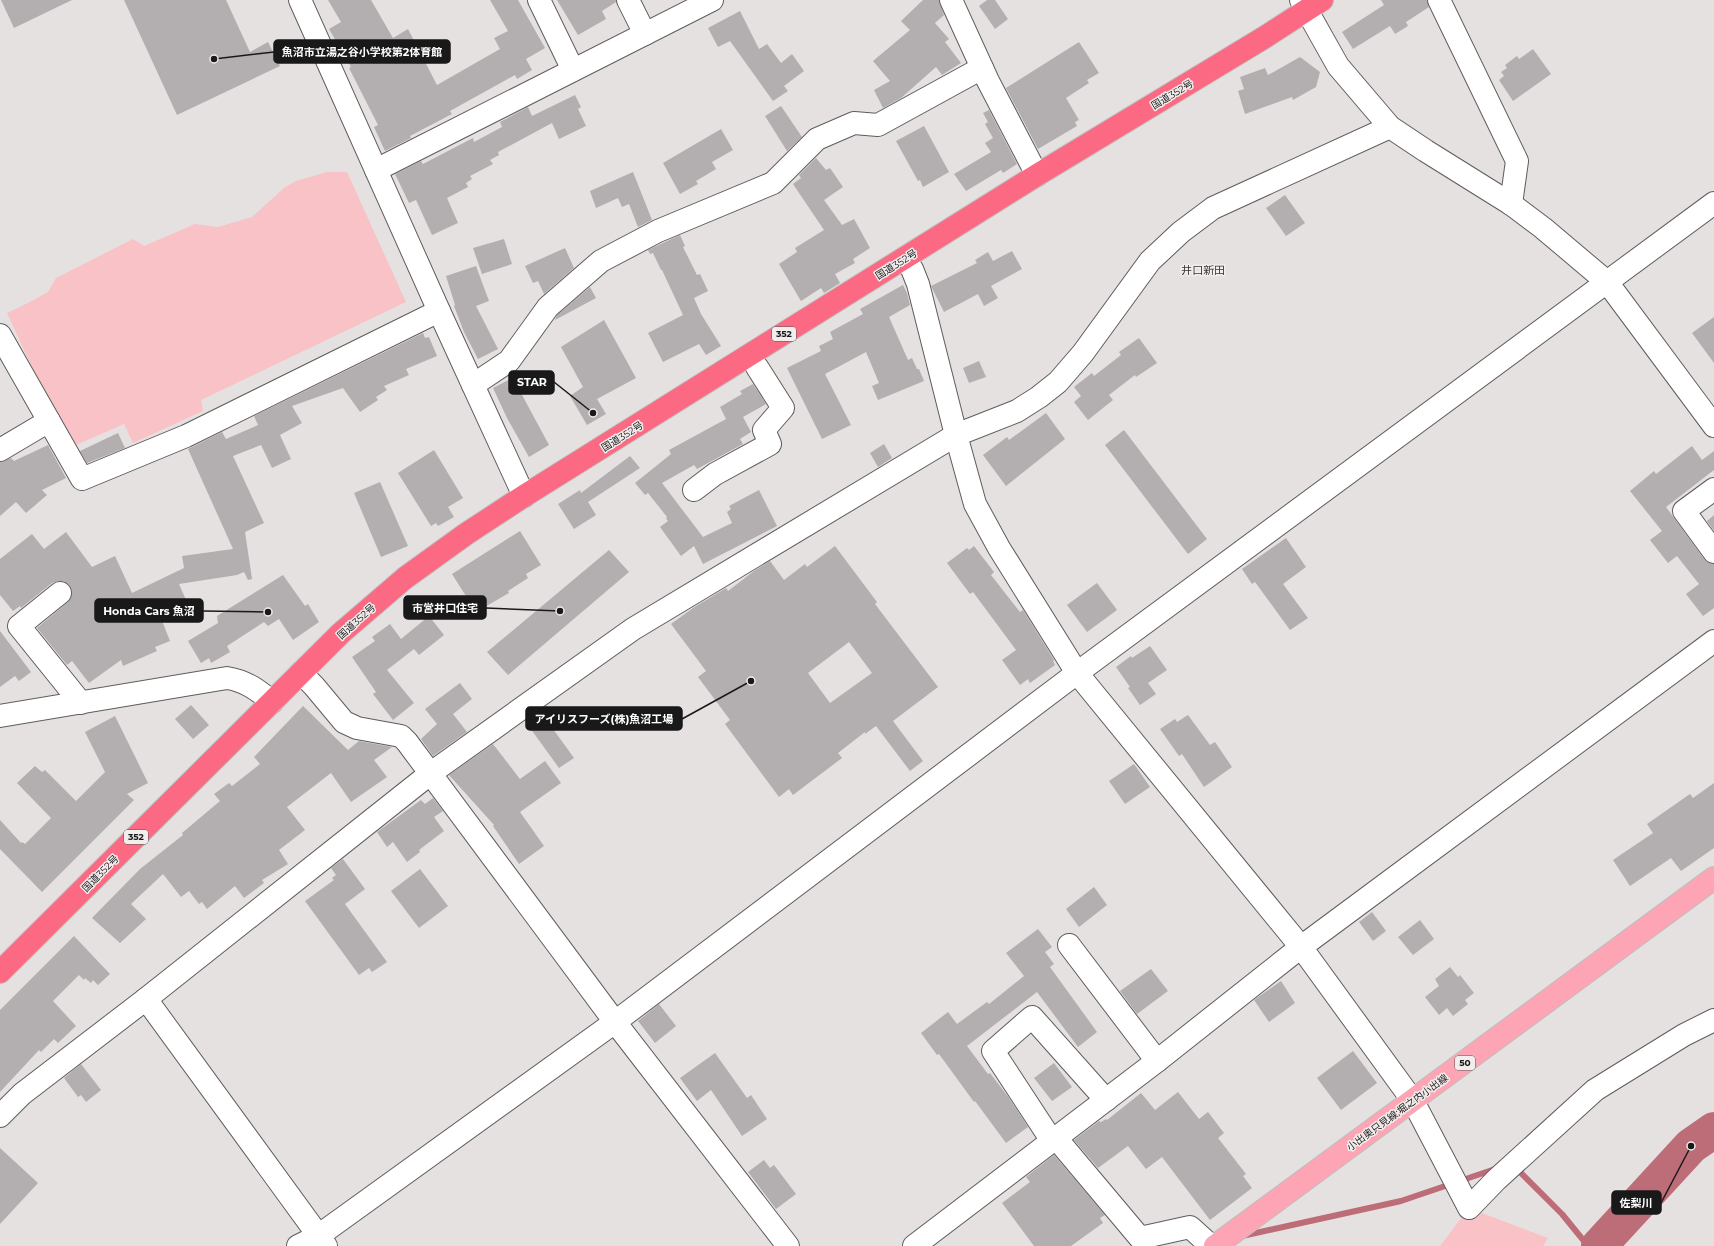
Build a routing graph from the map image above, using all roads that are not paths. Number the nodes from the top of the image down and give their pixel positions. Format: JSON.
{"nodes":[{"id":1,"x":300,"y":0,"type":"edge"},
{"id":2,"x":539,"y":0,"type":"edge"},
{"id":3,"x":628,"y":0,"type":"edge"},
{"id":4,"x":712,"y":0,"type":"edge"},
{"id":5,"x":951,"y":0,"type":"edge"},
{"id":6,"x":1439,"y":0,"type":"edge"},
{"id":7,"x":1310,"y":3,"type":"edge"},
{"id":8,"x":645,"y":34,"type":"junction"},
{"id":9,"x":982,"y":68,"type":"junction"},
{"id":10,"x":573,"y":70,"type":"junction"},
{"id":11,"x":1390,"y":127,"type":"junction"},
{"id":12,"x":376,"y":170,"type":"junction"},
{"id":13,"x":1038,"y":175,"type":"junction"},
{"id":14,"x":1714,"y":203,"type":"edge"},
{"id":15,"x":1511,"y":204,"type":"junction"},
{"id":16,"x":904,"y":259,"type":"junction"},
{"id":17,"x":1607,"y":282,"type":"junction"},
{"id":18,"x":439,"y":311,"type":"junction"},
{"id":19,"x":0,"y":335,"type":"edge"},
{"id":20,"x":757,"y":367,"type":"dead end"},
{"id":21,"x":473,"y":385,"type":"junction"},
{"id":22,"x":49,"y":421,"type":"junction"},
{"id":23,"x":1714,"y":426,"type":"edge"},
{"id":24,"x":956,"y":435,"type":"junction"},
{"id":25,"x":0,"y":450,"type":"edge"},
{"id":26,"x":1714,"y":489,"type":"edge"},
{"id":27,"x":694,"y":490,"type":"dead end"},
{"id":28,"x":524,"y":496,"type":"junction"},
{"id":29,"x":1714,"y":552,"type":"edge"},
{"id":30,"x":60,"y":593,"type":"dead end"},
{"id":31,"x":1714,"y":641,"type":"edge"},
{"id":32,"x":301,"y":673,"type":"junction"},
{"id":33,"x":1077,"y":673,"type":"junction"},
{"id":34,"x":80,"y":702,"type":"junction"},
{"id":35,"x":272,"y":702,"type":"junction"},
{"id":36,"x":0,"y":716,"type":"edge"},
{"id":37,"x":431,"y":773,"type":"junction"},
{"id":38,"x":1714,"y":878,"type":"edge"},
{"id":39,"x":1069,"y":945,"type":"dead end"},
{"id":40,"x":1301,"y":947,"type":"junction"},
{"id":41,"x":0,"y":972,"type":"edge"},
{"id":42,"x":146,"y":999,"type":"junction"},
{"id":43,"x":1714,"y":1020,"type":"edge"},
{"id":44,"x":615,"y":1022,"type":"junction"},
{"id":45,"x":1157,"y":1061,"type":"junction"},
{"id":46,"x":1106,"y":1100,"type":"junction"},
{"id":47,"x":1413,"y":1101,"type":"junction"},
{"id":48,"x":0,"y":1116,"type":"edge"},
{"id":49,"x":1054,"y":1139,"type":"junction"},
{"id":50,"x":322,"y":1241,"type":"edge"},
{"id":51,"x":298,"y":1246,"type":"edge"},
{"id":52,"x":788,"y":1246,"type":"edge"},
{"id":53,"x":914,"y":1246,"type":"edge"},
{"id":54,"x":1211,"y":1246,"type":"edge"},
{"id":55,"x":1215,"y":1246,"type":"edge"}],
"edges":[{"from":1,"to":12,"type":"street"},
{"from":2,"to":10,"type":"street"},
{"from":3,"to":8,"type":"street"},
{"from":4,"to":8,"type":"street"},
{"from":5,"to":9,"type":"street"},
{"from":6,"to":15,"type":"street"},
{"from":7,"to":11,"type":"street"},
{"from":7,"to":13,"type":"highway","name":"国道352号","number":"352"},
{"from":8,"to":10,"type":"street"},
{"from":9,"to":13,"type":"street"},
{"from":9,"to":21,"type":"street"},
{"from":10,"to":12,"type":"street"},
{"from":11,"to":15,"type":"street"},
{"from":11,"to":24,"type":"street"},
{"from":12,"to":18,"type":"street"},
{"from":13,"to":16,"type":"highway","name":"国道352号","number":"352"},
{"from":14,"to":17,"type":"street"},
{"from":15,"to":17,"type":"street"},
{"from":16,"to":24,"type":"street"},
{"from":16,"to":28,"type":"highway","name":"国道352号","number":"352"},
{"from":17,"to":23,"type":"street"},
{"from":17,"to":33,"type":"street"},
{"from":18,"to":21,"type":"street"},
{"from":18,"to":22,"type":"street"},
{"from":19,"to":22,"type":"street"},
{"from":20,"to":27,"type":"street"},
{"from":21,"to":28,"type":"street"},
{"from":22,"to":25,"type":"street"},
{"from":24,"to":33,"type":"street"},
{"from":24,"to":37,"type":"street"},
{"from":26,"to":29,"type":"street"},
{"from":28,"to":32,"type":"highway","name":"国道352号","number":"352"},
{"from":30,"to":34,"type":"street"},
{"from":31,"to":40,"type":"street"},
{"from":32,"to":35,"type":"highway","name":"国道352号","number":"352"},
{"from":32,"to":37,"type":"street"},
{"from":33,"to":40,"type":"street"},
{"from":33,"to":44,"type":"street"},
{"from":34,"to":35,"type":"street"},
{"from":34,"to":36,"type":"street"},
{"from":35,"to":41,"type":"highway","name":"国道352号","number":"352"},
{"from":37,"to":42,"type":"street"},
{"from":37,"to":44,"type":"street"},
{"from":38,"to":47,"type":"main road","name":"小出奥只見線;堀之内小出線","number":"50"},
{"from":39,"to":45,"type":"street"},
{"from":40,"to":45,"type":"street"},
{"from":40,"to":47,"type":"street"},
{"from":42,"to":48,"type":"street"},
{"from":42,"to":50,"type":"street"},
{"from":43,"to":47,"type":"street"},
{"from":44,"to":50,"type":"street"},
{"from":44,"to":52,"type":"street"},
{"from":45,"to":46,"type":"street"},
{"from":46,"to":49,"type":"street"},
{"from":46,"to":49,"type":"street"},
{"from":47,"to":55,"type":"main road","name":"小出奥只見線;堀之内小出線","number":"50"},
{"from":49,"to":53,"type":"street"},
{"from":49,"to":54,"type":"street"},
{"from":50,"to":51,"type":"street"}]}
